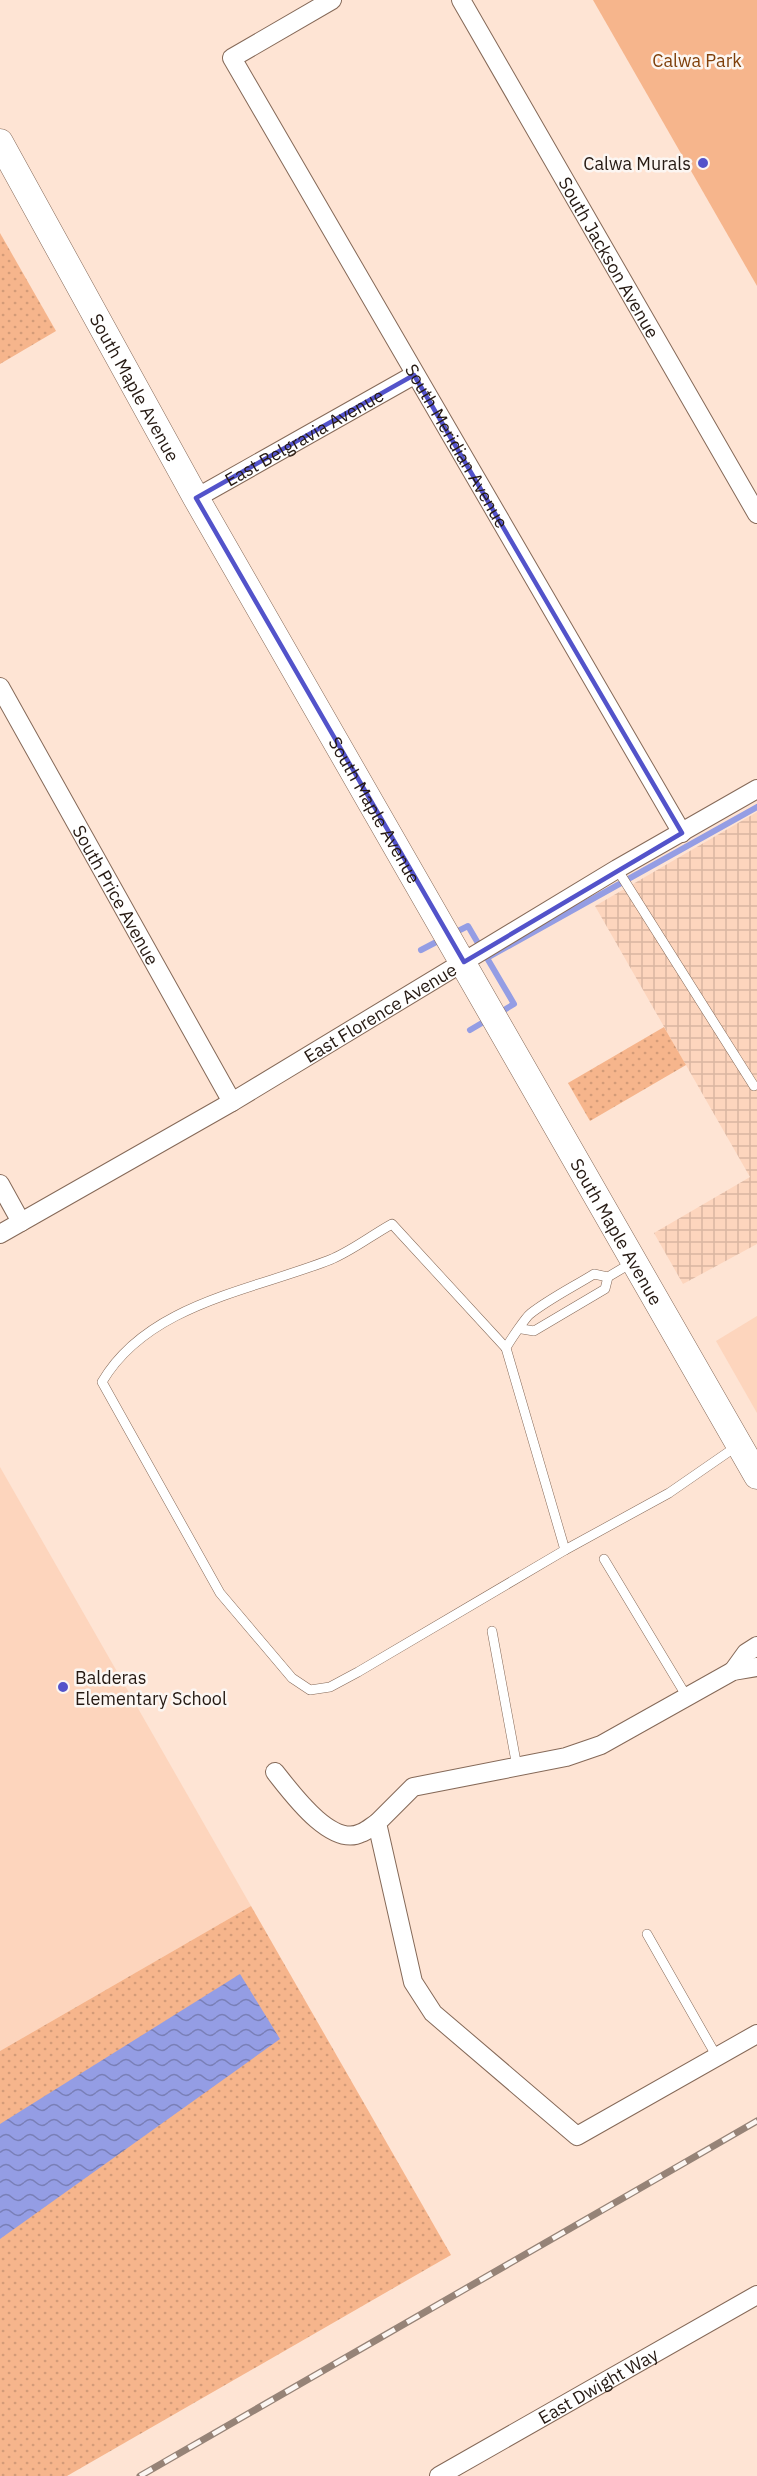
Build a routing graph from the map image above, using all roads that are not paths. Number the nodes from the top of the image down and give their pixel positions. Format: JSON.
{"nodes":[{"id":1,"x":461,"y":0,"type":"edge"},
{"id":2,"x":320,"y":3,"type":"edge"},
{"id":3,"x":0,"y":142,"type":"edge"},
{"id":4,"x":414,"y":375,"type":"junction"},
{"id":5,"x":196,"y":498,"type":"junction"},
{"id":6,"x":757,"y":514,"type":"edge"},
{"id":7,"x":0,"y":687,"type":"edge"},
{"id":8,"x":757,"y":789,"type":"edge"},
{"id":9,"x":682,"y":833,"type":"junction"},
{"id":10,"x":617,"y":869,"type":"junction"},
{"id":11,"x":464,"y":962,"type":"junction"},
{"id":12,"x":754,"y":1086,"type":"dead end"},
{"id":13,"x":232,"y":1102,"type":"junction"},
{"id":14,"x":0,"y":1184,"type":"edge"},
{"id":15,"x":21,"y":1222,"type":"junction"},
{"id":16,"x":0,"y":1234,"type":"edge"},
{"id":17,"x":633,"y":1262,"type":"junction"},
{"id":18,"x":608,"y":1277,"type":"junction"},
{"id":19,"x":522,"y":1329,"type":"junction"},
{"id":20,"x":506,"y":1348,"type":"junction"},
{"id":21,"x":739,"y":1444,"type":"junction"},
{"id":22,"x":757,"y":1476,"type":"edge"},
{"id":23,"x":565,"y":1550,"type":"junction"},
{"id":24,"x":604,"y":1559,"type":"dead end"},
{"id":25,"x":492,"y":1631,"type":"dead end"},
{"id":26,"x":757,"y":1646,"type":"edge"},
{"id":27,"x":757,"y":1667,"type":"edge"},
{"id":28,"x":734,"y":1671,"type":"junction"},
{"id":29,"x":687,"y":1697,"type":"junction"},
{"id":30,"x":517,"y":1767,"type":"junction"},
{"id":31,"x":275,"y":1772,"type":"dead end"},
{"id":32,"x":377,"y":1823,"type":"junction"},
{"id":33,"x":647,"y":1934,"type":"dead end"},
{"id":34,"x":757,"y":2034,"type":"edge"},
{"id":35,"x":717,"y":2056,"type":"junction"},
{"id":36,"x":757,"y":2295,"type":"edge"},
{"id":37,"x":439,"y":2476,"type":"edge"}],
"edges":[{"from":1,"to":6,"type":"street","name":"South Jackson Avenue"},
{"from":2,"to":4,"type":"street","name":"South Meridian Avenue"},
{"from":3,"to":5,"type":"main road","name":"South Maple Avenue"},
{"from":4,"to":5,"type":"street","name":"East Belgravia Avenue"},
{"from":4,"to":9,"type":"street","name":"South Meridian Avenue"},
{"from":5,"to":11,"type":"main road","name":"South Maple Avenue"},
{"from":7,"to":13,"type":"street","name":"South Price Avenue"},
{"from":8,"to":9,"type":"street","name":"East Florence Avenue"},
{"from":9,"to":10,"type":"street","name":"East Florence Avenue"},
{"from":10,"to":11,"type":"street","name":"East Florence Avenue"},
{"from":10,"to":12,"type":"lane"},
{"from":11,"to":13,"type":"street","name":"East Florence Avenue"},
{"from":11,"to":17,"type":"main road","name":"South Maple Avenue"},
{"from":13,"to":15,"type":"street","name":"East Florence Avenue"},
{"from":14,"to":15,"type":"street"},
{"from":15,"to":16,"type":"street","name":"East Florence Avenue"},
{"from":17,"to":18,"type":"lane"},
{"from":17,"to":21,"type":"main road","name":"South Maple Avenue"},
{"from":18,"to":19,"type":"lane"},
{"from":18,"to":19,"type":"lane"},
{"from":19,"to":20,"type":"lane"},
{"from":20,"to":23,"type":"lane"},
{"from":20,"to":23,"type":"lane"},
{"from":21,"to":22,"type":"main road","name":"South Maple Avenue"},
{"from":21,"to":23,"type":"lane"},
{"from":24,"to":29,"type":"lane"},
{"from":25,"to":30,"type":"lane"},
{"from":26,"to":28,"type":"street"},
{"from":27,"to":28,"type":"street"},
{"from":28,"to":29,"type":"street"},
{"from":29,"to":30,"type":"street"},
{"from":30,"to":32,"type":"street"},
{"from":31,"to":32,"type":"street"},
{"from":32,"to":35,"type":"street"},
{"from":33,"to":35,"type":"lane"},
{"from":34,"to":35,"type":"street"},
{"from":36,"to":37,"type":"street","name":"East Dwight Way"}]}
